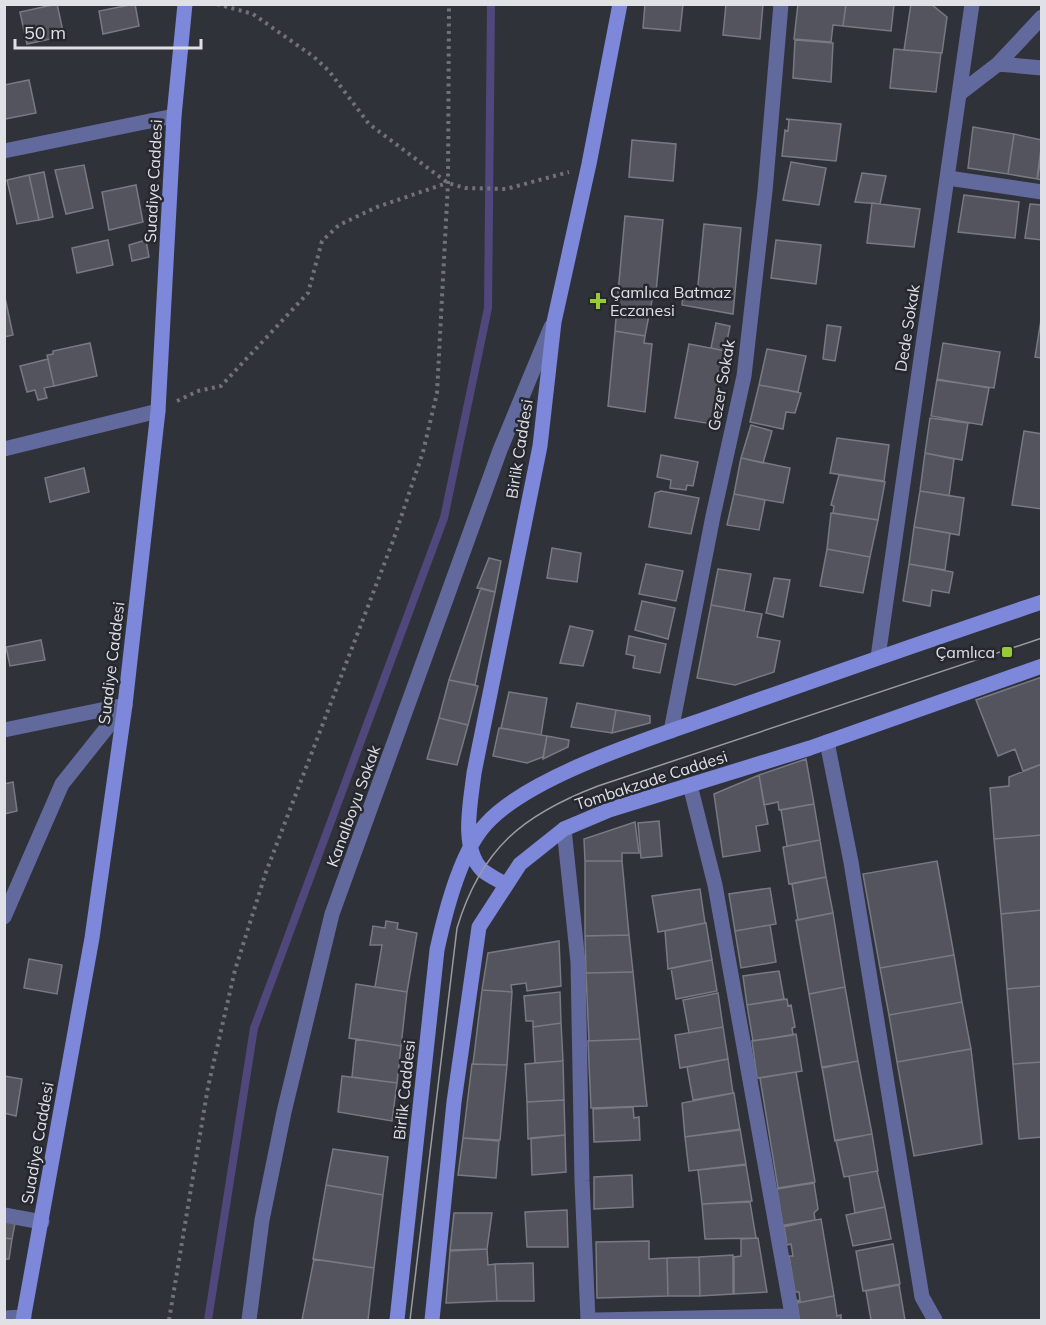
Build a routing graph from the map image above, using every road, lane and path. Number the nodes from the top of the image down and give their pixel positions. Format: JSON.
{"nodes":[{"id":1,"x":185,"y":4,"type":"edge"},
{"id":2,"x":217,"y":4,"type":"edge"},
{"id":3,"x":448,"y":4,"type":"edge"},
{"id":4,"x":620,"y":4,"type":"edge"},
{"id":5,"x":781,"y":4,"type":"edge"},
{"id":6,"x":972,"y":4,"type":"edge"},
{"id":7,"x":1041,"y":17,"type":"edge"},
{"id":8,"x":998,"y":64,"type":"junction"},
{"id":9,"x":1041,"y":68,"type":"edge"},
{"id":10,"x":959,"y":94,"type":"junction"},
{"id":11,"x":174,"y":116,"type":"junction"},
{"id":12,"x":4,"y":152,"type":"edge"},
{"id":13,"x":589,"y":164,"type":"junction"},
{"id":14,"x":948,"y":178,"type":"junction"},
{"id":15,"x":448,"y":183,"type":"junction"},
{"id":16,"x":1041,"y":192,"type":"edge"},
{"id":17,"x":554,"y":322,"type":"junction"},
{"id":18,"x":158,"y":411,"type":"junction"},
{"id":19,"x":4,"y":449,"type":"edge"},
{"id":20,"x":1041,"y":602,"type":"edge"},
{"id":21,"x":878,"y":657,"type":"junction"},
{"id":22,"x":1041,"y":666,"type":"edge"},
{"id":23,"x":125,"y":705,"type":"junction"},
{"id":24,"x":4,"y":730,"type":"edge"},
{"id":25,"x":671,"y":731,"type":"junction"},
{"id":26,"x":826,"y":742,"type":"junction"},
{"id":27,"x":690,"y":785,"type":"junction"},
{"id":28,"x":564,"y":829,"type":"junction"},
{"id":29,"x":471,"y":845,"type":"junction"},
{"id":30,"x":463,"y":868,"type":"joint"},
{"id":31,"x":506,"y":885,"type":"junction"},
{"id":32,"x":4,"y":917,"type":"edge"},
{"id":33,"x":4,"y":1215,"type":"edge"},
{"id":34,"x":42,"y":1222,"type":"junction"},
{"id":35,"x":4,"y":1318,"type":"edge"},
{"id":36,"x":793,"y":1318,"type":"edge"},
{"id":37,"x":24,"y":1319,"type":"edge"},
{"id":38,"x":169,"y":1320,"type":"edge"},
{"id":39,"x":249,"y":1320,"type":"edge"},
{"id":40,"x":397,"y":1320,"type":"edge"},
{"id":41,"x":432,"y":1320,"type":"edge"},
{"id":42,"x":588,"y":1320,"type":"edge"},
{"id":43,"x":596,"y":1320,"type":"edge"},
{"id":44,"x":935,"y":1320,"type":"edge"}],
"edges":[{"from":1,"to":11,"type":"main road","name":"Suadiye Caddesi"},
{"from":2,"to":15,"type":"path"},
{"from":3,"to":15,"type":"path"},
{"from":4,"to":13,"type":"main road","name":"Birlik Caddesi"},
{"from":5,"to":25,"type":"street","name":"Gezer Sokak"},
{"from":6,"to":10,"type":"street","name":"Dede Sokak"},
{"from":7,"to":8,"type":"street"},
{"from":8,"to":9,"type":"street"},
{"from":8,"to":10,"type":"street"},
{"from":10,"to":14,"type":"street","name":"Dede Sokak"},
{"from":11,"to":12,"type":"street"},
{"from":11,"to":18,"type":"main road","name":"Suadiye Caddesi"},
{"from":13,"to":15,"type":"path"},
{"from":13,"to":17,"type":"main road","name":"Birlik Caddesi"},
{"from":14,"to":16,"type":"street"},
{"from":14,"to":21,"type":"street","name":"Dede Sokak"},
{"from":15,"to":18,"type":"path"},
{"from":15,"to":38,"type":"path"},
{"from":17,"to":29,"type":"main road","name":"Birlik Caddesi"},
{"from":17,"to":39,"type":"street","name":"Kanalboyu Sokak"},
{"from":18,"to":19,"type":"street"},
{"from":18,"to":23,"type":"main road","name":"Suadiye Caddesi"},
{"from":20,"to":21,"type":"main road","name":"Tombakzade Caddesi"},
{"from":21,"to":25,"type":"main road","name":"Tombakzade Caddesi"},
{"from":22,"to":26,"type":"main road","name":"Tombakzade Caddesi"},
{"from":23,"to":24,"type":"street"},
{"from":23,"to":32,"type":"street"},
{"from":23,"to":34,"type":"main road","name":"Suadiye Caddesi"},
{"from":25,"to":29,"type":"main road","name":"Tombakzade Caddesi"},
{"from":26,"to":27,"type":"main road","name":"Tombakzade Caddesi"},
{"from":26,"to":44,"type":"street"},
{"from":27,"to":28,"type":"main road","name":"Tombakzade Caddesi"},
{"from":27,"to":36,"type":"street"},
{"from":28,"to":31,"type":"main road","name":"Tombakzade Caddesi"},
{"from":28,"to":42,"type":"street"},
{"from":29,"to":30,"type":"main road","name":"Tombakzade Caddesi"},
{"from":29,"to":31,"type":"main road","name":"Birlik Caddesi"},
{"from":30,"to":40,"type":"main road","name":"Birlik Caddesi"},
{"from":31,"to":41,"type":"main road","name":"Tombakzade Caddesi"},
{"from":33,"to":34,"type":"street"},
{"from":34,"to":37,"type":"main road","name":"Suadiye Caddesi"},
{"from":35,"to":37,"type":"street"},
{"from":36,"to":43,"type":"street"}]}
